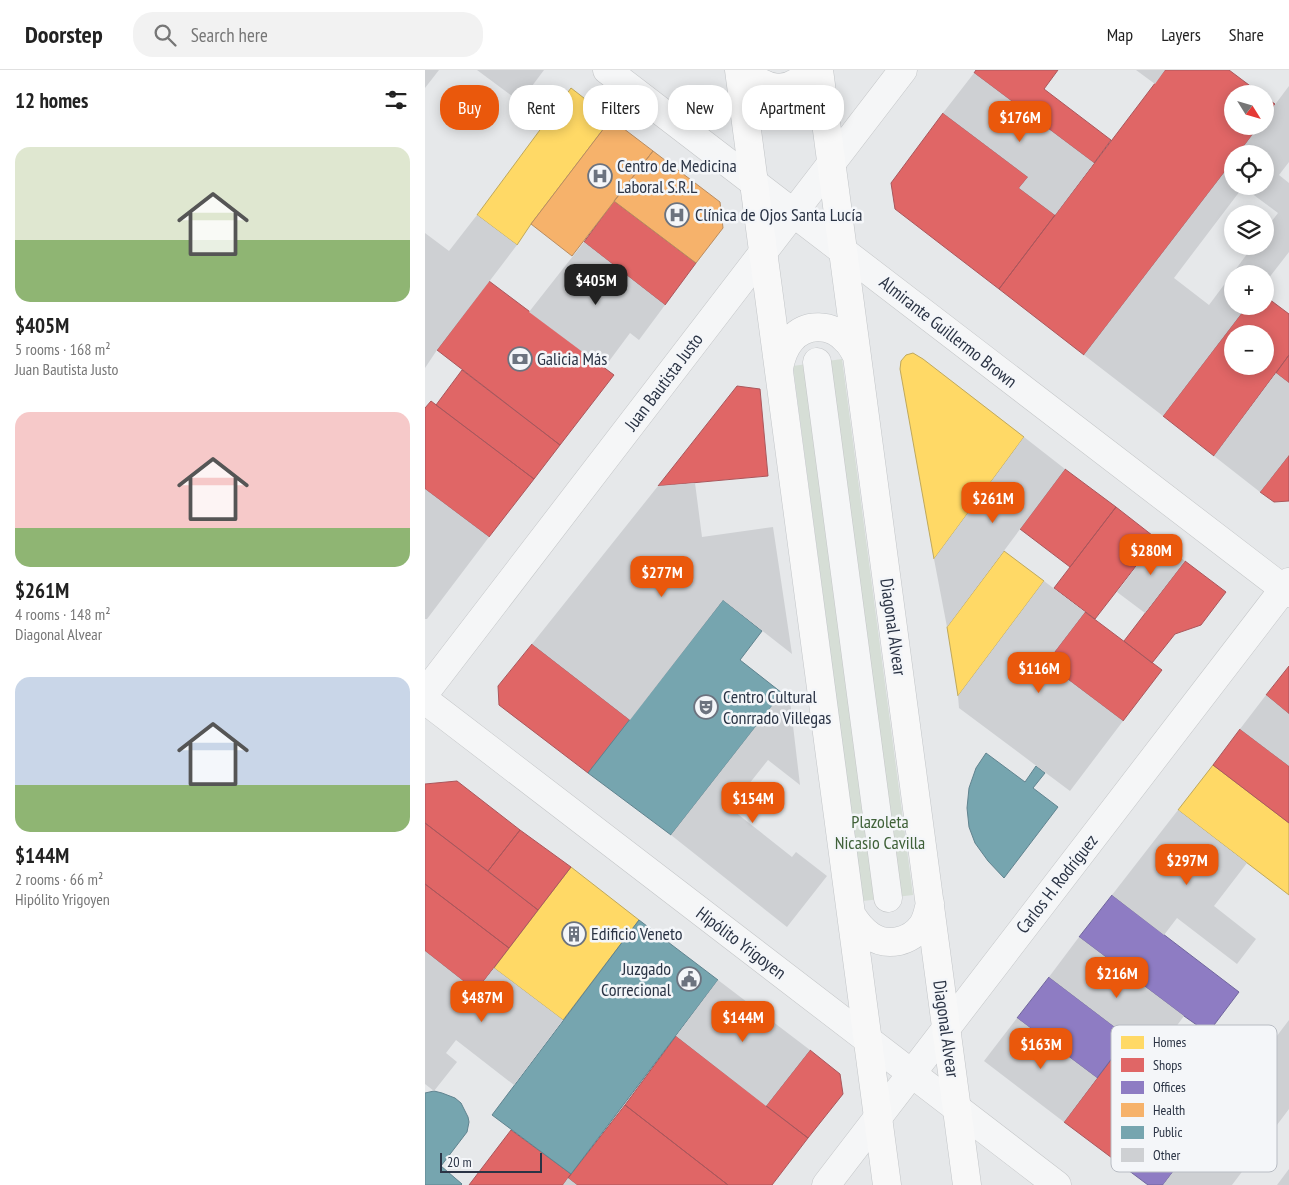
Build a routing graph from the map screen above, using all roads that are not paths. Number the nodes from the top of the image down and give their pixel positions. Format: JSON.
{"nodes":[{"id":1,"x":607,"y":70,"type":"edge"},
{"id":2,"x":739,"y":70,"type":"edge"},
{"id":3,"x":744,"y":70,"type":"edge"},
{"id":4,"x":810,"y":70,"type":"edge"},
{"id":5,"x":819,"y":70,"type":"edge"},
{"id":6,"x":903,"y":70,"type":"edge"},
{"id":7,"x":831,"y":164,"type":"junction"},
{"id":8,"x":754,"y":183,"type":"junction"},
{"id":9,"x":794,"y":213,"type":"junction"},
{"id":10,"x":843,"y":251,"type":"junction"},
{"id":11,"x":763,"y":253,"type":"junction"},
{"id":12,"x":857,"y":356,"type":"junction"},
{"id":13,"x":817,"y":362,"type":"dead end"},
{"id":14,"x":779,"y":368,"type":"junction"},
{"id":15,"x":1287,"y":588,"type":"edge"},
{"id":16,"x":425,"y":693,"type":"edge"},
{"id":17,"x":425,"y":700,"type":"edge"},
{"id":18,"x":888,"y":898,"type":"dead end"},
{"id":19,"x":930,"y":903,"type":"junction"},
{"id":20,"x":851,"y":914,"type":"junction"},
{"id":21,"x":946,"y":1028,"type":"junction"},
{"id":22,"x":868,"y":1040,"type":"junction"},
{"id":23,"x":912,"y":1074,"type":"junction"},
{"id":24,"x":957,"y":1109,"type":"junction"},
{"id":25,"x":877,"y":1117,"type":"junction"},
{"id":26,"x":826,"y":1185,"type":"edge"},
{"id":27,"x":887,"y":1185,"type":"edge"},
{"id":28,"x":967,"y":1185,"type":"edge"},
{"id":29,"x":1057,"y":1185,"type":"edge"}],
"edges":[{"from":1,"to":8,"type":"street","name":"Almirante Guillermo Brown"},
{"from":2,"to":8,"type":"main road"},
{"from":3,"to":4,"type":"main road"},
{"from":5,"to":7,"type":"main road","name":"Diagonal Alvear"},
{"from":6,"to":7,"type":"street","name":"Juan Bautista Justo"},
{"from":7,"to":9,"type":"street","name":"Juan Bautista Justo"},
{"from":7,"to":10,"type":"main road","name":"Diagonal Alvear"},
{"from":8,"to":9,"type":"street","name":"Almirante Guillermo Brown"},
{"from":8,"to":11,"type":"main road"},
{"from":9,"to":10,"type":"street","name":"Almirante Guillermo Brown"},
{"from":9,"to":11,"type":"street","name":"Juan Bautista Justo"},
{"from":10,"to":12,"type":"main road","name":"Diagonal Alvear"},
{"from":10,"to":15,"type":"street","name":"Almirante Guillermo Brown"},
{"from":11,"to":14,"type":"main road"},
{"from":11,"to":16,"type":"street","name":"Juan Bautista Justo"},
{"from":12,"to":14,"type":"main road"},
{"from":12,"to":19,"type":"main road","name":"Diagonal Alvear"},
{"from":13,"to":18,"type":"street"},
{"from":14,"to":20,"type":"main road"},
{"from":15,"to":21,"type":"street","name":"Carlos H. Rodríguez"},
{"from":17,"to":22,"type":"street","name":"Hipólito Yrigoyen"},
{"from":19,"to":20,"type":"main road"},
{"from":19,"to":21,"type":"main road","name":"Diagonal Alvear"},
{"from":20,"to":22,"type":"main road"},
{"from":21,"to":23,"type":"street","name":"Carlos H. Rodríguez"},
{"from":21,"to":24,"type":"main road","name":"Diagonal Alvear"},
{"from":22,"to":23,"type":"street","name":"Hipólito Yrigoyen"},
{"from":22,"to":25,"type":"main road"},
{"from":23,"to":24,"type":"street","name":"Hipólito Yrigoyen"},
{"from":23,"to":25,"type":"street","name":"Carlos H. Rodríguez"},
{"from":24,"to":28,"type":"main road","name":"Diagonal Alvear"},
{"from":24,"to":29,"type":"street","name":"Hipólito Yrigoyen"},
{"from":25,"to":26,"type":"street","name":"Carlos H. Rodríguez"},
{"from":25,"to":27,"type":"main road"}]}
